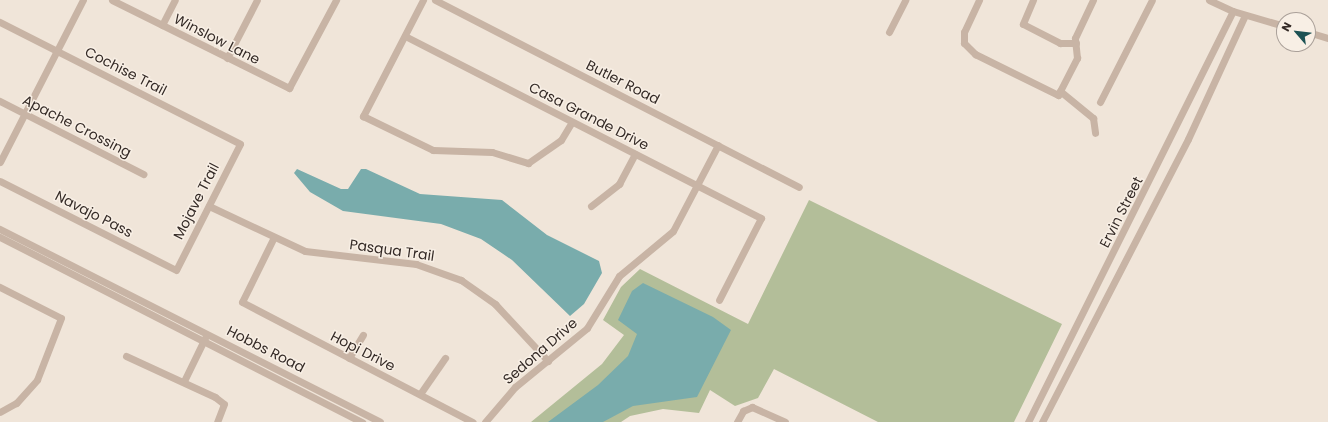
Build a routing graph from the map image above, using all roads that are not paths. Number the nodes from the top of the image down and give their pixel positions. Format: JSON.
{"nodes":[{"id":1,"x":83,"y":0,"type":"edge"},
{"id":2,"x":112,"y":0,"type":"edge"},
{"id":3,"x":175,"y":0,"type":"edge"},
{"id":4,"x":257,"y":0,"type":"edge"},
{"id":5,"x":336,"y":0,"type":"edge"},
{"id":6,"x":423,"y":0,"type":"edge"},
{"id":7,"x":435,"y":0,"type":"edge"},
{"id":8,"x":905,"y":0,"type":"edge"},
{"id":9,"x":979,"y":0,"type":"edge"},
{"id":10,"x":1033,"y":0,"type":"edge"},
{"id":11,"x":1093,"y":0,"type":"edge"},
{"id":12,"x":1152,"y":0,"type":"edge"},
{"id":13,"x":1209,"y":0,"type":"edge"},
{"id":14,"x":1233,"y":11,"type":"junction"},
{"id":15,"x":1245,"y":16,"type":"junction"},
{"id":16,"x":0,"y":22,"type":"edge"},
{"id":17,"x":1276,"y":24,"type":"edge"},
{"id":18,"x":162,"y":25,"type":"junction"},
{"id":19,"x":889,"y":32,"type":"dead end"},
{"id":20,"x":1316,"y":34,"type":"edge"},
{"id":21,"x":404,"y":36,"type":"junction"},
{"id":22,"x":1328,"y":38,"type":"edge"},
{"id":23,"x":1076,"y":43,"type":"junction"},
{"id":24,"x":57,"y":51,"type":"junction"},
{"id":25,"x":226,"y":58,"type":"junction"},
{"id":26,"x":1060,"y":91,"type":"junction"},
{"id":27,"x":0,"y":101,"type":"edge"},
{"id":28,"x":1100,"y":102,"type":"dead end"},
{"id":29,"x":25,"y":114,"type":"junction"},
{"id":30,"x":572,"y":122,"type":"junction"},
{"id":31,"x":1095,"y":133,"type":"dead end"},
{"id":32,"x":240,"y":144,"type":"joint"},
{"id":33,"x":718,"y":145,"type":"junction"},
{"id":34,"x":635,"y":154,"type":"junction"},
{"id":35,"x":0,"y":162,"type":"edge"},
{"id":36,"x":143,"y":174,"type":"dead end"},
{"id":37,"x":0,"y":181,"type":"edge"},
{"id":38,"x":698,"y":186,"type":"junction"},
{"id":39,"x":799,"y":187,"type":"dead end"},
{"id":40,"x":209,"y":206,"type":"junction"},
{"id":41,"x":591,"y":206,"type":"dead end"},
{"id":42,"x":0,"y":229,"type":"edge"},
{"id":43,"x":0,"y":237,"type":"edge"},
{"id":44,"x":273,"y":239,"type":"junction"},
{"id":45,"x":176,"y":270,"type":"joint"},
{"id":46,"x":0,"y":286,"type":"edge"},
{"id":47,"x":140,"y":300,"type":"junction"},
{"id":48,"x":719,"y":300,"type":"dead end"},
{"id":49,"x":136,"y":307,"type":"junction"},
{"id":50,"x":208,"y":334,"type":"junction"},
{"id":51,"x":364,"y":335,"type":"dead end"},
{"id":52,"x":204,"y":341,"type":"junction"},
{"id":53,"x":126,"y":356,"type":"dead end"},
{"id":54,"x":349,"y":358,"type":"junction"},
{"id":55,"x":445,"y":358,"type":"dead end"},
{"id":56,"x":548,"y":360,"type":"junction"},
{"id":57,"x":184,"y":381,"type":"junction"},
{"id":58,"x":420,"y":394,"type":"junction"},
{"id":59,"x":0,"y":412,"type":"edge"},
{"id":60,"x":217,"y":422,"type":"edge"},
{"id":61,"x":362,"y":422,"type":"edge"},
{"id":62,"x":380,"y":422,"type":"edge"},
{"id":63,"x":474,"y":422,"type":"edge"},
{"id":64,"x":485,"y":422,"type":"edge"},
{"id":65,"x":737,"y":422,"type":"edge"},
{"id":66,"x":785,"y":422,"type":"edge"},
{"id":67,"x":1028,"y":422,"type":"edge"},
{"id":68,"x":1042,"y":422,"type":"edge"}],
"edges":[{"from":1,"to":24,"type":"street"},
{"from":2,"to":18,"type":"street","name":"Winslow Lane"},
{"from":3,"to":18,"type":"street"},
{"from":4,"to":25,"type":"street"},
{"from":5,"to":25,"type":"street","name":"Winslow Lane"},
{"from":6,"to":21,"type":"street"},
{"from":7,"to":33,"type":"street","name":"Butler Road"},
{"from":8,"to":19,"type":"street"},
{"from":9,"to":26,"type":"street"},
{"from":10,"to":23,"type":"street"},
{"from":11,"to":23,"type":"street"},
{"from":12,"to":28,"type":"street"},
{"from":13,"to":14,"type":"street"},
{"from":14,"to":15,"type":"street"},
{"from":14,"to":67,"type":"street","name":"Ervin Street"},
{"from":15,"to":17,"type":"street"},
{"from":15,"to":68,"type":"street","name":"Ervin Street"},
{"from":16,"to":24,"type":"street","name":"Cochise Trail"},
{"from":18,"to":25,"type":"street","name":"Winslow Lane"},
{"from":20,"to":22,"type":"street"},
{"from":21,"to":30,"type":"street","name":"Casa Grande Drive"},
{"from":21,"to":30,"type":"street"},
{"from":23,"to":26,"type":"street"},
{"from":24,"to":29,"type":"street"},
{"from":24,"to":32,"type":"street","name":"Cochise Trail"},
{"from":26,"to":31,"type":"street"},
{"from":27,"to":29,"type":"street","name":"Apache Crossing"},
{"from":29,"to":35,"type":"street"},
{"from":29,"to":36,"type":"street","name":"Apache Crossing"},
{"from":30,"to":34,"type":"street","name":"Casa Grande Drive"},
{"from":32,"to":40,"type":"street","name":"Mojave Trail"},
{"from":33,"to":38,"type":"street","name":"Sedona Drive"},
{"from":33,"to":39,"type":"street","name":"Butler Road"},
{"from":34,"to":38,"type":"street","name":"Casa Grande Drive"},
{"from":34,"to":41,"type":"street"},
{"from":37,"to":45,"type":"street","name":"Navajo Pass"},
{"from":38,"to":48,"type":"street","name":"Casa Grande Drive"},
{"from":38,"to":56,"type":"street","name":"Sedona Drive"},
{"from":40,"to":44,"type":"street","name":"Pasqua Trail"},
{"from":40,"to":45,"type":"street","name":"Mojave Trail"},
{"from":42,"to":47,"type":"street","name":"Hobbs Road"},
{"from":43,"to":49,"type":"street","name":"Hobbs Road"},
{"from":44,"to":54,"type":"street","name":"Hopi Drive"},
{"from":44,"to":56,"type":"street","name":"Pasqua Trail"},
{"from":46,"to":59,"type":"street"},
{"from":47,"to":49,"type":"street"},
{"from":47,"to":50,"type":"street","name":"Hobbs Road"},
{"from":49,"to":52,"type":"street","name":"Hobbs Road"},
{"from":50,"to":52,"type":"street"},
{"from":50,"to":62,"type":"street","name":"Hobbs Road"},
{"from":51,"to":54,"type":"street"},
{"from":52,"to":57,"type":"street"},
{"from":52,"to":61,"type":"street","name":"Hobbs Road"},
{"from":53,"to":57,"type":"street"},
{"from":54,"to":58,"type":"street","name":"Hopi Drive"},
{"from":55,"to":58,"type":"street"},
{"from":56,"to":64,"type":"street","name":"Sedona Drive"},
{"from":57,"to":60,"type":"street"},
{"from":58,"to":63,"type":"street","name":"Hopi Drive"},
{"from":65,"to":66,"type":"street"}]}
